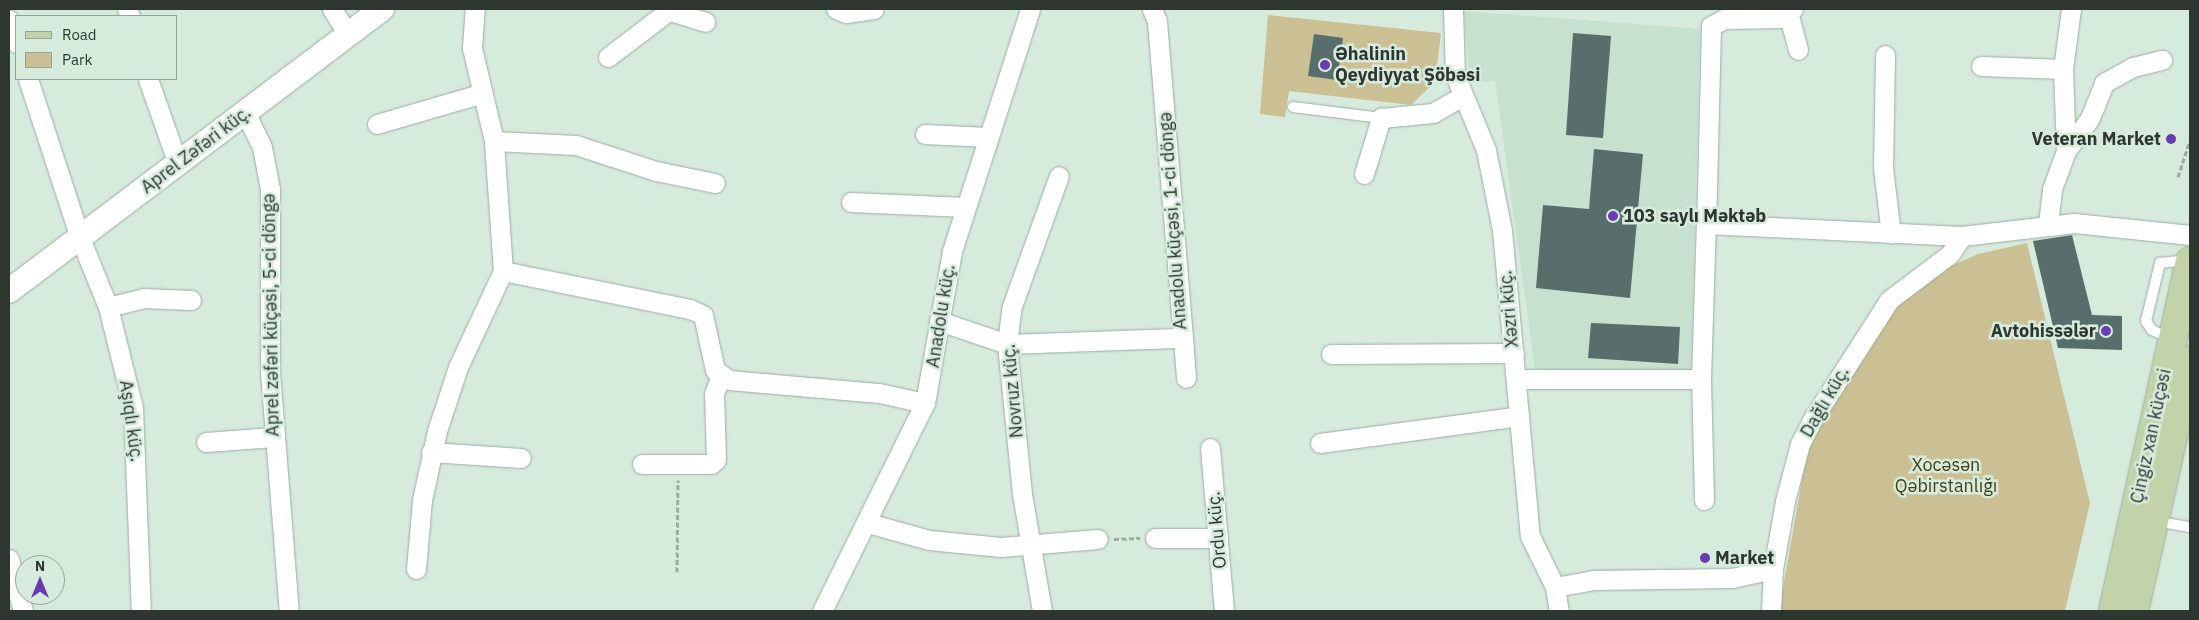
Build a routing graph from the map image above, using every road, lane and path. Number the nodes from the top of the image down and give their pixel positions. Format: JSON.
{"nodes":[{"id":1,"x":332,"y":9,"type":"edge"},
{"id":2,"x":382,"y":9,"type":"edge"},
{"id":3,"x":475,"y":9,"type":"edge"},
{"id":4,"x":836,"y":9,"type":"edge"},
{"id":5,"x":874,"y":9,"type":"edge"},
{"id":6,"x":1030,"y":9,"type":"edge"},
{"id":7,"x":1152,"y":9,"type":"edge"},
{"id":8,"x":1453,"y":9,"type":"edge"},
{"id":9,"x":2071,"y":9,"type":"edge"},
{"id":10,"x":670,"y":10,"type":"edge"},
{"id":11,"x":1791,"y":12,"type":"edge"},
{"id":12,"x":9,"y":20,"type":"edge"},
{"id":13,"x":704,"y":22,"type":"dead end"},
{"id":14,"x":348,"y":35,"type":"junction"},
{"id":15,"x":15,"y":40,"type":"edge"},
{"id":16,"x":1798,"y":50,"type":"dead end"},
{"id":17,"x":1886,"y":55,"type":"dead end"},
{"id":18,"x":608,"y":57,"type":"dead end"},
{"id":19,"x":2162,"y":60,"type":"dead end"},
{"id":20,"x":1981,"y":66,"type":"dead end"},
{"id":21,"x":2063,"y":69,"type":"junction"},
{"id":22,"x":28,"y":80,"type":"edge"},
{"id":23,"x":148,"y":80,"type":"edge"},
{"id":24,"x":483,"y":93,"type":"junction"},
{"id":25,"x":1461,"y":97,"type":"junction"},
{"id":26,"x":1293,"y":106,"type":"dead end"},
{"id":27,"x":245,"y":112,"type":"junction"},
{"id":28,"x":1381,"y":118,"type":"junction"},
{"id":29,"x":377,"y":124,"type":"dead end"},
{"id":30,"x":925,"y":134,"type":"dead end"},
{"id":31,"x":988,"y":136,"type":"junction"},
{"id":32,"x":2189,"y":140,"type":"edge"},
{"id":33,"x":494,"y":141,"type":"junction"},
{"id":34,"x":2066,"y":151,"type":"junction"},
{"id":35,"x":178,"y":164,"type":"junction"},
{"id":36,"x":1364,"y":174,"type":"dead end"},
{"id":37,"x":1059,"y":176,"type":"dead end"},
{"id":38,"x":2178,"y":176,"type":"dead end"},
{"id":39,"x":715,"y":183,"type":"dead end"},
{"id":40,"x":851,"y":202,"type":"dead end"},
{"id":41,"x":965,"y":207,"type":"junction"},
{"id":42,"x":2048,"y":223,"type":"junction"},
{"id":43,"x":1706,"y":224,"type":"junction"},
{"id":44,"x":1891,"y":234,"type":"junction"},
{"id":45,"x":2190,"y":235,"type":"edge"},
{"id":46,"x":1962,"y":236,"type":"junction"},
{"id":47,"x":80,"y":238,"type":"junction"},
{"id":48,"x":2190,"y":260,"type":"edge"},
{"id":49,"x":504,"y":271,"type":"junction"},
{"id":50,"x":9,"y":290,"type":"edge"},
{"id":51,"x":191,"y":300,"type":"dead end"},
{"id":52,"x":108,"y":307,"type":"junction"},
{"id":53,"x":940,"y":321,"type":"junction"},
{"id":54,"x":1183,"y":338,"type":"junction"},
{"id":55,"x":1008,"y":344,"type":"junction"},
{"id":56,"x":1514,"y":353,"type":"junction"},
{"id":57,"x":1331,"y":354,"type":"dead end"},
{"id":58,"x":2190,"y":360,"type":"edge"},
{"id":59,"x":721,"y":375,"type":"junction"},
{"id":60,"x":1186,"y":378,"type":"dead end"},
{"id":61,"x":1524,"y":379,"type":"dead end"},
{"id":62,"x":1701,"y":379,"type":"junction"},
{"id":63,"x":925,"y":402,"type":"junction"},
{"id":64,"x":2184,"y":414,"type":"edge"},
{"id":65,"x":1519,"y":416,"type":"junction"},
{"id":66,"x":274,"y":437,"type":"junction"},
{"id":67,"x":206,"y":442,"type":"dead end"},
{"id":68,"x":1320,"y":443,"type":"dead end"},
{"id":69,"x":1210,"y":448,"type":"dead end"},
{"id":70,"x":431,"y":452,"type":"junction"},
{"id":71,"x":521,"y":458,"type":"dead end"},
{"id":72,"x":642,"y":464,"type":"dead end"},
{"id":73,"x":678,"y":464,"type":"junction"},
{"id":74,"x":1704,"y":500,"type":"dead end"},
{"id":75,"x":2154,"y":520,"type":"junction"},
{"id":76,"x":868,"y":523,"type":"junction"},
{"id":77,"x":2190,"y":527,"type":"edge"},
{"id":78,"x":1155,"y":538,"type":"joint"},
{"id":79,"x":1218,"y":538,"type":"junction"},
{"id":80,"x":1098,"y":539,"type":"joint"},
{"id":81,"x":1033,"y":545,"type":"junction"},
{"id":82,"x":9,"y":559,"type":"edge"},
{"id":83,"x":416,"y":569,"type":"dead end"},
{"id":84,"x":1773,"y":569,"type":"junction"},
{"id":85,"x":677,"y":572,"type":"dead end"},
{"id":86,"x":1555,"y":587,"type":"junction"},
{"id":87,"x":22,"y":611,"type":"edge"},
{"id":88,"x":141,"y":611,"type":"edge"},
{"id":89,"x":289,"y":611,"type":"edge"},
{"id":90,"x":822,"y":611,"type":"edge"},
{"id":91,"x":1042,"y":611,"type":"edge"},
{"id":92,"x":1224,"y":611,"type":"edge"},
{"id":93,"x":1559,"y":611,"type":"edge"},
{"id":94,"x":1771,"y":611,"type":"edge"},
{"id":95,"x":2113,"y":611,"type":"edge"},
{"id":96,"x":2134,"y":611,"type":"edge"}],
"edges":[{"from":1,"to":14,"type":"street"},
{"from":2,"to":14,"type":"street","name":"Aprel Zəfəri küç."},
{"from":3,"to":24,"type":"street"},
{"from":4,"to":5,"type":"street"},
{"from":6,"to":31,"type":"street","name":"Anadolu küç."},
{"from":7,"to":54,"type":"street","name":"Anadolu küçəsi, 1-ci döngə"},
{"from":8,"to":25,"type":"street","name":"Xəzri küç."},
{"from":9,"to":21,"type":"street"},
{"from":10,"to":13,"type":"street"},
{"from":10,"to":18,"type":"street"},
{"from":11,"to":16,"type":"street"},
{"from":11,"to":43,"type":"street"},
{"from":12,"to":15,"type":"street"},
{"from":14,"to":27,"type":"street","name":"Aprel Zəfəri küç."},
{"from":17,"to":44,"type":"street"},
{"from":19,"to":34,"type":"street"},
{"from":20,"to":21,"type":"street"},
{"from":21,"to":34,"type":"street"},
{"from":22,"to":47,"type":"street","name":"Aşıqlı küç."},
{"from":23,"to":35,"type":"street"},
{"from":24,"to":29,"type":"street"},
{"from":24,"to":33,"type":"street"},
{"from":25,"to":28,"type":"street"},
{"from":25,"to":56,"type":"street","name":"Xəzri küç."},
{"from":26,"to":28,"type":"lane"},
{"from":27,"to":35,"type":"street","name":"Aprel Zəfəri küç."},
{"from":27,"to":66,"type":"street","name":"Aprel zəfəri küçəsi, 5-ci döngə"},
{"from":28,"to":36,"type":"street"},
{"from":30,"to":31,"type":"street"},
{"from":31,"to":41,"type":"street","name":"Anadolu küç."},
{"from":32,"to":38,"type":"path"},
{"from":33,"to":39,"type":"street"},
{"from":33,"to":49,"type":"street"},
{"from":34,"to":42,"type":"street"},
{"from":35,"to":47,"type":"street","name":"Aprel Zəfəri küç."},
{"from":37,"to":55,"type":"street","name":"Novruz küç."},
{"from":40,"to":41,"type":"street"},
{"from":41,"to":53,"type":"street","name":"Anadolu küç."},
{"from":42,"to":45,"type":"street"},
{"from":42,"to":46,"type":"street"},
{"from":43,"to":44,"type":"street"},
{"from":43,"to":62,"type":"street"},
{"from":44,"to":46,"type":"street"},
{"from":46,"to":84,"type":"street","name":"Dağlı küç."},
{"from":47,"to":50,"type":"street","name":"Aprel Zəfəri küç."},
{"from":47,"to":52,"type":"street","name":"Aşıqlı küç."},
{"from":48,"to":95,"type":"main road","name":"Çingiz xan küçəsi"},
{"from":49,"to":59,"type":"street"},
{"from":49,"to":70,"type":"street"},
{"from":51,"to":52,"type":"street"},
{"from":52,"to":88,"type":"street","name":"Aşıqlı küç."},
{"from":53,"to":55,"type":"street","name":"Anadolu küçəsi, 1-ci döngə"},
{"from":53,"to":63,"type":"street","name":"Anadolu küç."},
{"from":54,"to":55,"type":"street","name":"Anadolu küçəsi, 1-ci döngə"},
{"from":54,"to":60,"type":"street"},
{"from":55,"to":81,"type":"street","name":"Novruz küç."},
{"from":56,"to":57,"type":"street"},
{"from":56,"to":65,"type":"street","name":"Xəzri küç."},
{"from":58,"to":64,"type":"main road","name":"Çingiz xan küçəsi"},
{"from":59,"to":63,"type":"street"},
{"from":59,"to":73,"type":"street"},
{"from":61,"to":62,"type":"street"},
{"from":62,"to":74,"type":"street"},
{"from":63,"to":76,"type":"street","name":"Anadolu küç."},
{"from":64,"to":75,"type":"main road","name":"Çingiz xan küçəsi"},
{"from":65,"to":68,"type":"street"},
{"from":65,"to":86,"type":"street","name":"Xəzri küç."},
{"from":66,"to":67,"type":"street"},
{"from":66,"to":89,"type":"street","name":"Aprel zəfəri küçəsi, 5-ci döngə"},
{"from":69,"to":79,"type":"street","name":"Ordu küç."},
{"from":70,"to":71,"type":"street"},
{"from":70,"to":83,"type":"street"},
{"from":72,"to":73,"type":"street"},
{"from":73,"to":85,"type":"path"},
{"from":75,"to":77,"type":"lane"},
{"from":75,"to":96,"type":"main road","name":"Çingiz xan küçəsi"},
{"from":76,"to":81,"type":"street"},
{"from":76,"to":90,"type":"street","name":"Anadolu küç."},
{"from":78,"to":79,"type":"street"},
{"from":78,"to":80,"type":"path"},
{"from":79,"to":92,"type":"street","name":"Ordu küç."},
{"from":80,"to":81,"type":"street"},
{"from":81,"to":91,"type":"street","name":"Novruz küç."},
{"from":82,"to":87,"type":"street"},
{"from":84,"to":86,"type":"street"},
{"from":84,"to":94,"type":"street","name":"Dağlı küç."},
{"from":86,"to":93,"type":"street","name":"Xəzri küç."}]}
